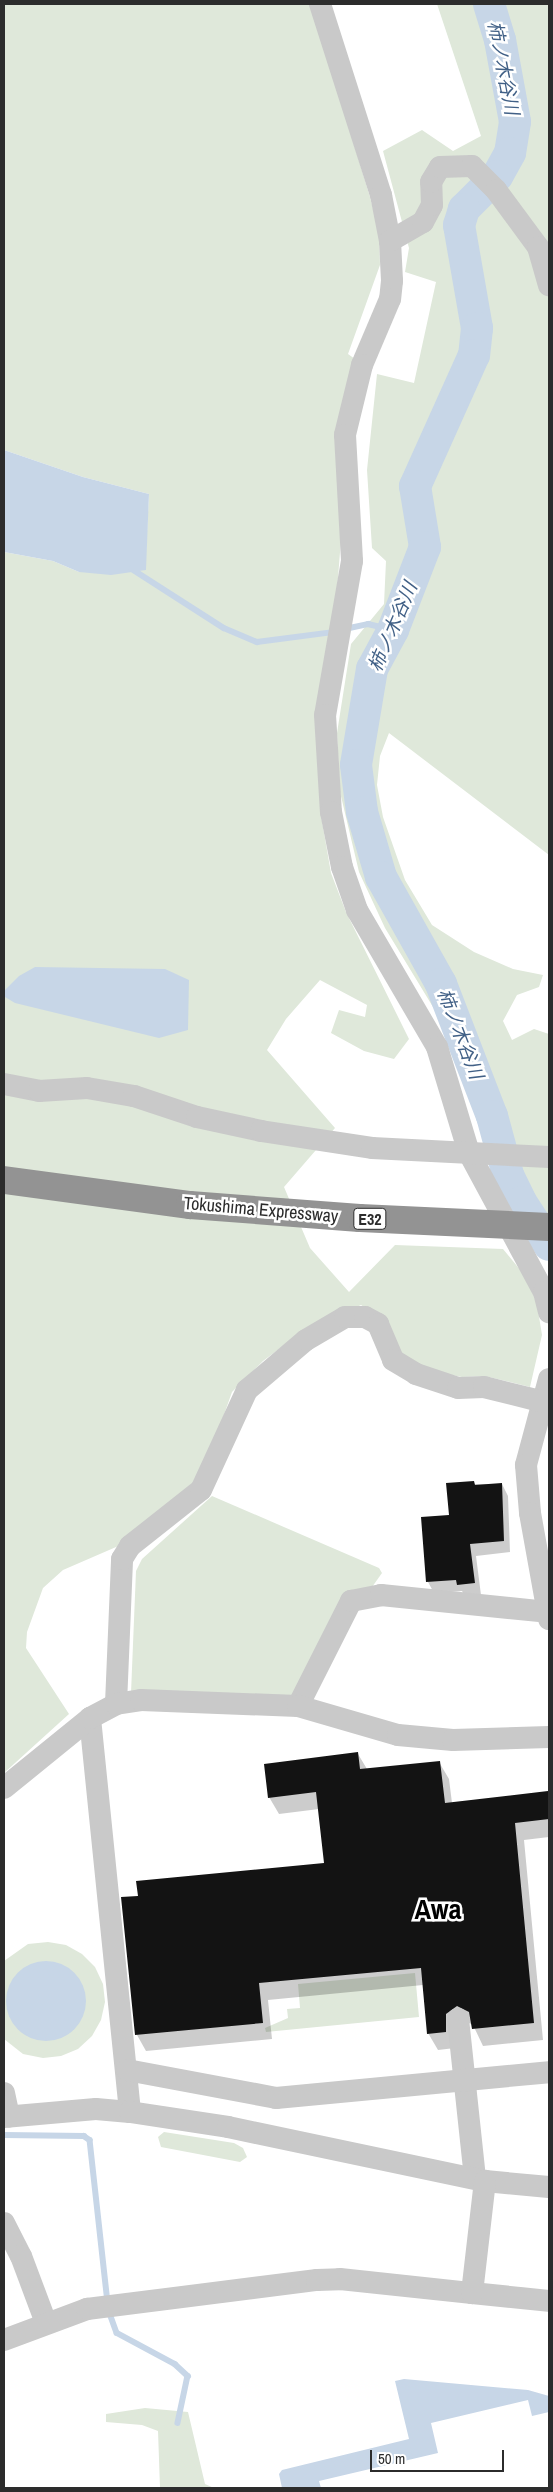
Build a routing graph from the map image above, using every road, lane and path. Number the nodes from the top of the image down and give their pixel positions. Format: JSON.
{"nodes":[{"id":1,"x":320,"y":4,"type":"edge"},
{"id":2,"x":390,"y":241,"type":"junction"},
{"id":3,"x":549,"y":285,"type":"edge"},
{"id":4,"x":4,"y":1084,"type":"edge"},
{"id":5,"x":479,"y":1154,"type":"junction"},
{"id":6,"x":539,"y":1156,"type":"edge"},
{"id":7,"x":4,"y":1180,"type":"edge"},
{"id":8,"x":549,"y":1227,"type":"edge"},
{"id":9,"x":549,"y":1312,"type":"edge"},
{"id":10,"x":549,"y":1379,"type":"edge"},
{"id":11,"x":544,"y":1402,"type":"junction"},
{"id":12,"x":548,"y":1616,"type":"edge"},
{"id":13,"x":116,"y":1704,"type":"junction"},
{"id":14,"x":298,"y":1706,"type":"junction"},
{"id":15,"x":90,"y":1718,"type":"junction"},
{"id":16,"x":549,"y":1737,"type":"edge"},
{"id":17,"x":4,"y":1788,"type":"edge"},
{"id":18,"x":458,"y":2018,"type":"dead end"},
{"id":19,"x":127,"y":2070,"type":"junction"},
{"id":20,"x":549,"y":2072,"type":"edge"},
{"id":21,"x":464,"y":2081,"type":"junction"},
{"id":22,"x":4,"y":2093,"type":"edge"},
{"id":23,"x":130,"y":2112,"type":"junction"},
{"id":24,"x":6,"y":2116,"type":"edge"},
{"id":25,"x":480,"y":2180,"type":"junction"},
{"id":26,"x":549,"y":2187,"type":"edge"},
{"id":27,"x":4,"y":2223,"type":"edge"},
{"id":28,"x":472,"y":2293,"type":"junction"},
{"id":29,"x":549,"y":2301,"type":"edge"},
{"id":30,"x":46,"y":2323,"type":"junction"},
{"id":31,"x":4,"y":2340,"type":"edge"}],
"edges":[{"from":1,"to":2,"type":"street"},
{"from":2,"to":3,"type":"street"},
{"from":2,"to":5,"type":"street"},
{"from":4,"to":5,"type":"street"},
{"from":5,"to":6,"type":"street"},
{"from":5,"to":9,"type":"street"},
{"from":7,"to":8,"type":"highway","name":"Tokushima Expressway","number":"E32","bridge":true},
{"from":10,"to":11,"type":"street"},
{"from":11,"to":12,"type":"street"},
{"from":11,"to":13,"type":"street"},
{"from":12,"to":14,"type":"street"},
{"from":13,"to":14,"type":"street"},
{"from":13,"to":15,"type":"street"},
{"from":14,"to":16,"type":"street"},
{"from":15,"to":17,"type":"street"},
{"from":15,"to":19,"type":"street"},
{"from":18,"to":21,"type":"street"},
{"from":19,"to":21,"type":"street"},
{"from":19,"to":23,"type":"street"},
{"from":20,"to":21,"type":"street"},
{"from":21,"to":25,"type":"street"},
{"from":22,"to":24,"type":"street"},
{"from":23,"to":24,"type":"street"},
{"from":23,"to":25,"type":"street"},
{"from":25,"to":26,"type":"street"},
{"from":25,"to":28,"type":"street"},
{"from":27,"to":30,"type":"street"},
{"from":28,"to":29,"type":"street"},
{"from":28,"to":30,"type":"street"},
{"from":30,"to":31,"type":"street"}]}
